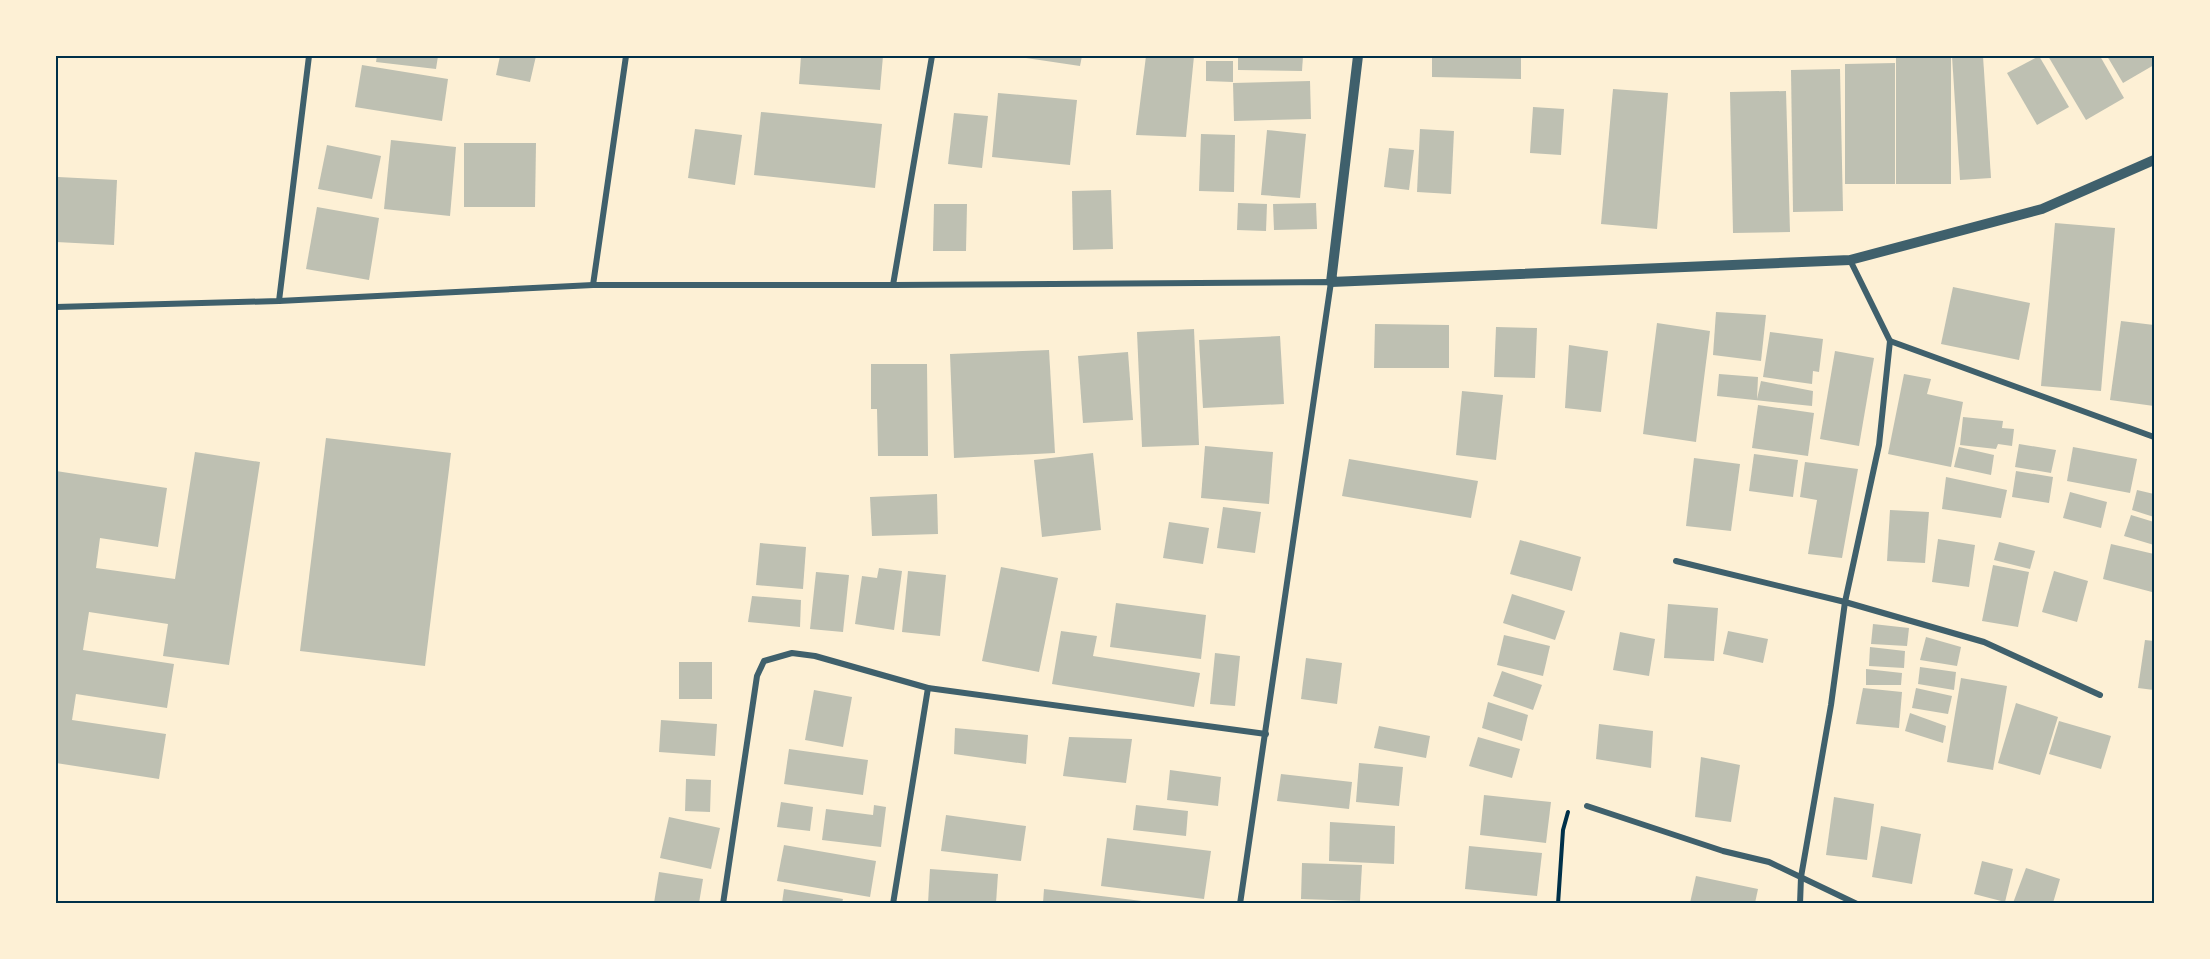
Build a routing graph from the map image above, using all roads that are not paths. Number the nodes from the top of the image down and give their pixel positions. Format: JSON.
{"nodes":[{"id":1,"x":309,"y":56,"type":"edge"},
{"id":2,"x":626,"y":56,"type":"edge"},
{"id":3,"x":932,"y":56,"type":"edge"},
{"id":4,"x":1358,"y":56,"type":"edge"},
{"id":5,"x":2154,"y":160,"type":"edge"},
{"id":6,"x":1850,"y":261,"type":"junction"},
{"id":7,"x":1331,"y":282,"type":"junction"},
{"id":8,"x":593,"y":285,"type":"junction"},
{"id":9,"x":893,"y":285,"type":"junction"},
{"id":10,"x":279,"y":301,"type":"junction"},
{"id":11,"x":56,"y":307,"type":"edge"},
{"id":12,"x":1890,"y":341,"type":"junction"},
{"id":13,"x":2154,"y":437,"type":"edge"},
{"id":14,"x":1676,"y":561,"type":"dead end"},
{"id":15,"x":1845,"y":602,"type":"junction"},
{"id":16,"x":928,"y":688,"type":"junction"},
{"id":17,"x":2100,"y":695,"type":"dead end"},
{"id":18,"x":1266,"y":734,"type":"junction"},
{"id":19,"x":1587,"y":806,"type":"road end"},
{"id":20,"x":1801,"y":877,"type":"junction"},
{"id":21,"x":723,"y":903,"type":"edge"},
{"id":22,"x":893,"y":903,"type":"edge"},
{"id":23,"x":1240,"y":903,"type":"edge"},
{"id":24,"x":1800,"y":903,"type":"edge"},
{"id":25,"x":1857,"y":903,"type":"edge"}],
"edges":[{"from":1,"to":10,"type":"street"},
{"from":2,"to":8,"type":"street"},
{"from":3,"to":9,"type":"street"},
{"from":4,"to":7,"type":"street"},
{"from":5,"to":6,"type":"street"},
{"from":6,"to":7,"type":"street"},
{"from":6,"to":12,"type":"street"},
{"from":7,"to":9,"type":"street"},
{"from":7,"to":18,"type":"street"},
{"from":8,"to":9,"type":"street"},
{"from":8,"to":10,"type":"street"},
{"from":10,"to":11,"type":"street"},
{"from":12,"to":13,"type":"street"},
{"from":12,"to":15,"type":"street"},
{"from":14,"to":15,"type":"street"},
{"from":15,"to":17,"type":"street"},
{"from":15,"to":20,"type":"street"},
{"from":16,"to":18,"type":"street"},
{"from":16,"to":21,"type":"street"},
{"from":16,"to":22,"type":"street"},
{"from":18,"to":23,"type":"street"},
{"from":19,"to":20,"type":"street"},
{"from":20,"to":24,"type":"street"},
{"from":20,"to":25,"type":"street"}]}
